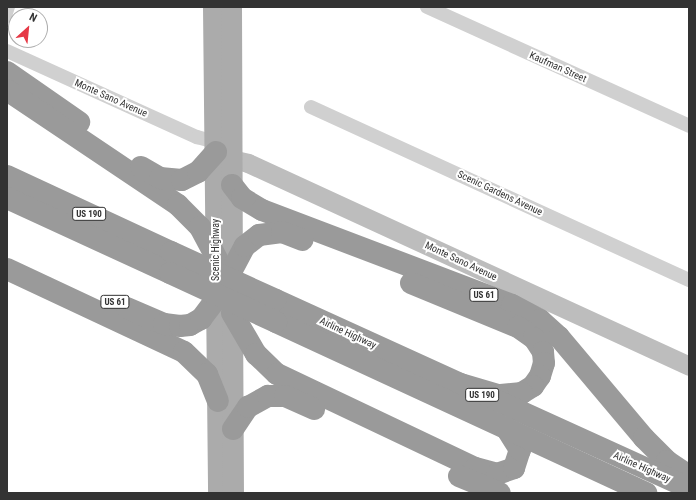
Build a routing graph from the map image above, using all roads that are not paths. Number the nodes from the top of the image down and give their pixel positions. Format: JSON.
{"nodes":[{"id":1,"x":11,"y":7,"type":"edge"},
{"id":2,"x":213,"y":7,"type":"edge"},
{"id":3,"x":231,"y":7,"type":"edge"},
{"id":4,"x":427,"y":7,"type":"edge"},
{"id":5,"x":7,"y":19,"type":"edge"},
{"id":6,"x":7,"y":51,"type":"edge"},
{"id":7,"x":7,"y":72,"type":"edge"},
{"id":8,"x":7,"y":90,"type":"edge"},
{"id":9,"x":311,"y":107,"type":"dead end"},
{"id":10,"x":689,"y":126,"type":"edge"},
{"id":11,"x":221,"y":151,"type":"junction"},
{"id":12,"x":7,"y":176,"type":"edge"},
{"id":13,"x":232,"y":185,"type":"junction"},
{"id":14,"x":7,"y":198,"type":"edge"},
{"id":15,"x":7,"y":252,"type":"edge"},
{"id":16,"x":170,"y":262,"type":"junction"},
{"id":17,"x":224,"y":264,"type":"junction"},
{"id":18,"x":7,"y":269,"type":"edge"},
{"id":19,"x":689,"y":280,"type":"edge"},
{"id":20,"x":224,"y":306,"type":"junction"},
{"id":21,"x":689,"y":366,"type":"edge"},
{"id":22,"x":454,"y":382,"type":"junction"},
{"id":23,"x":218,"y":401,"type":"junction"},
{"id":24,"x":507,"y":428,"type":"junction"},
{"id":25,"x":233,"y":429,"type":"junction"},
{"id":26,"x":689,"y":476,"type":"edge"},
{"id":27,"x":689,"y":489,"type":"edge"},
{"id":28,"x":218,"y":493,"type":"edge"},
{"id":29,"x":233,"y":493,"type":"edge"},
{"id":30,"x":500,"y":493,"type":"edge"},
{"id":31,"x":646,"y":493,"type":"edge"}],
"edges":[{"from":1,"to":5,"type":"lane"},
{"from":2,"to":11,"type":"main road","name":"Scenic Highway"},
{"from":3,"to":11,"type":"main road","name":"Scenic Highway"},
{"from":4,"to":10,"type":"street","name":"Kaufman Street"},
{"from":6,"to":11,"type":"street","name":"Monte Sano Avenue"},
{"from":7,"to":11,"type":"highway"},
{"from":8,"to":17,"type":"highway"},
{"from":9,"to":19,"type":"street","name":"Scenic Gardens Avenue"},
{"from":11,"to":13,"type":"main road","name":"Scenic Highway"},
{"from":11,"to":17,"type":"main road","name":"Scenic Highway"},
{"from":11,"to":21,"type":"street","name":"Monte Sano Avenue"},
{"from":12,"to":16,"type":"highway","name":"Airline Highway","number":"US 190"},
{"from":13,"to":17,"type":"main road","name":"Scenic Highway"},
{"from":13,"to":26,"type":"highway","number":"US 61"},
{"from":14,"to":16,"type":"highway","name":"Airline Highway"},
{"from":15,"to":20,"type":"highway","number":"US 61"},
{"from":16,"to":22,"type":"highway","name":"Airline Highway","number":"US 190","bridge":true},
{"from":16,"to":24,"type":"highway","name":"Airline Highway","bridge":true},
{"from":17,"to":20,"type":"main road","name":"Scenic Highway"},
{"from":17,"to":22,"type":"highway"},
{"from":18,"to":23,"type":"highway"},
{"from":20,"to":23,"type":"main road","name":"Scenic Highway"},
{"from":20,"to":24,"type":"highway"},
{"from":20,"to":25,"type":"main road","name":"Scenic Highway"},
{"from":22,"to":27,"type":"highway","name":"Airline Highway","number":"US 190"},
{"from":23,"to":28,"type":"main road","name":"Scenic Highway"},
{"from":24,"to":31,"type":"highway","name":"Airline Highway"},
{"from":25,"to":29,"type":"main road","name":"Scenic Highway"},
{"from":25,"to":30,"type":"highway"}]}
